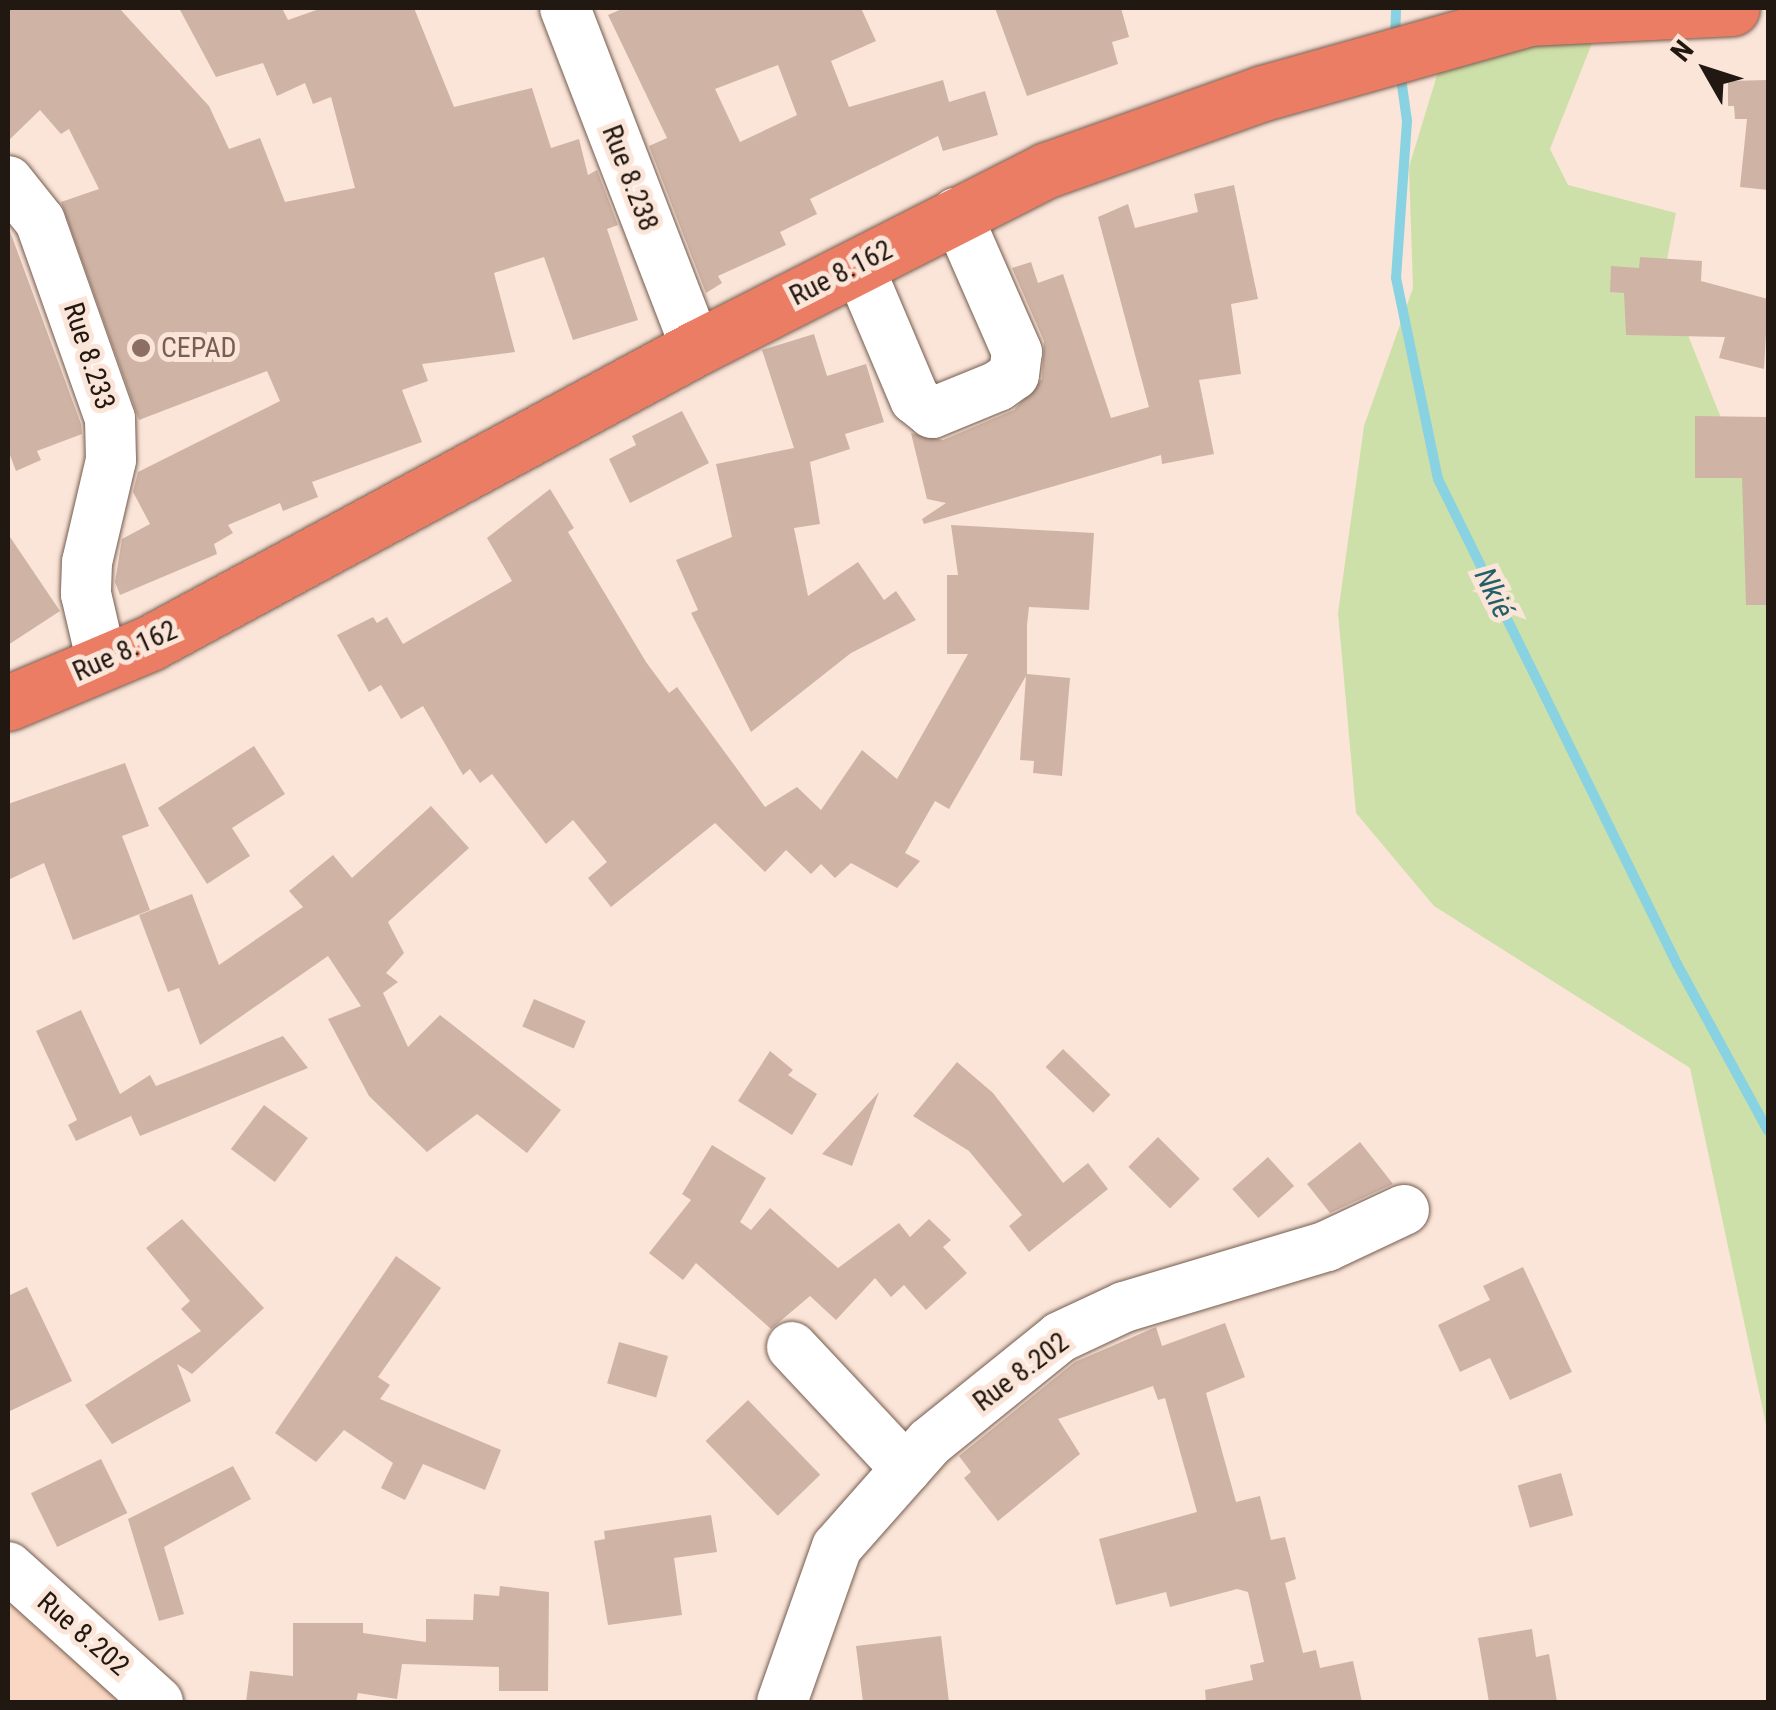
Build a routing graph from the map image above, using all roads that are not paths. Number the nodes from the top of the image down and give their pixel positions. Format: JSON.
{"nodes":[{"id":1,"x":565,"y":8,"type":"edge"},
{"id":2,"x":1732,"y":8,"type":"edge"},
{"id":3,"x":8,"y":181,"type":"edge"},
{"id":4,"x":956,"y":213,"type":"junction"},
{"id":5,"x":858,"y":264,"type":"junction"},
{"id":6,"x":696,"y":348,"type":"junction"},
{"id":7,"x":102,"y":664,"type":"junction"},
{"id":8,"x":8,"y":702,"type":"edge"},
{"id":9,"x":1404,"y":1210,"type":"dead end"},
{"id":10,"x":792,"y":1347,"type":"dead end"},
{"id":11,"x":906,"y":1469,"type":"junction"},
{"id":12,"x":8,"y":1567,"type":"edge"},
{"id":13,"x":158,"y":1702,"type":"edge"},
{"id":14,"x":782,"y":1702,"type":"edge"}],
"edges":[{"from":1,"to":6,"type":"street","name":"Rue 8.238"},
{"from":2,"to":4,"type":"highway","name":"Rue 8.162"},
{"from":3,"to":7,"type":"street","name":"Rue 8.233"},
{"from":4,"to":5,"type":"highway","name":"Rue 8.162"},
{"from":4,"to":5,"type":"street"},
{"from":5,"to":6,"type":"highway","name":"Rue 8.162"},
{"from":6,"to":7,"type":"highway","name":"Rue 8.162"},
{"from":7,"to":8,"type":"highway","name":"Rue 8.162"},
{"from":9,"to":11,"type":"street","name":"Rue 8.202"},
{"from":10,"to":11,"type":"street"},
{"from":11,"to":14,"type":"street","name":"Rue 8.202"},
{"from":12,"to":13,"type":"street","name":"Rue 8.202"}]}
